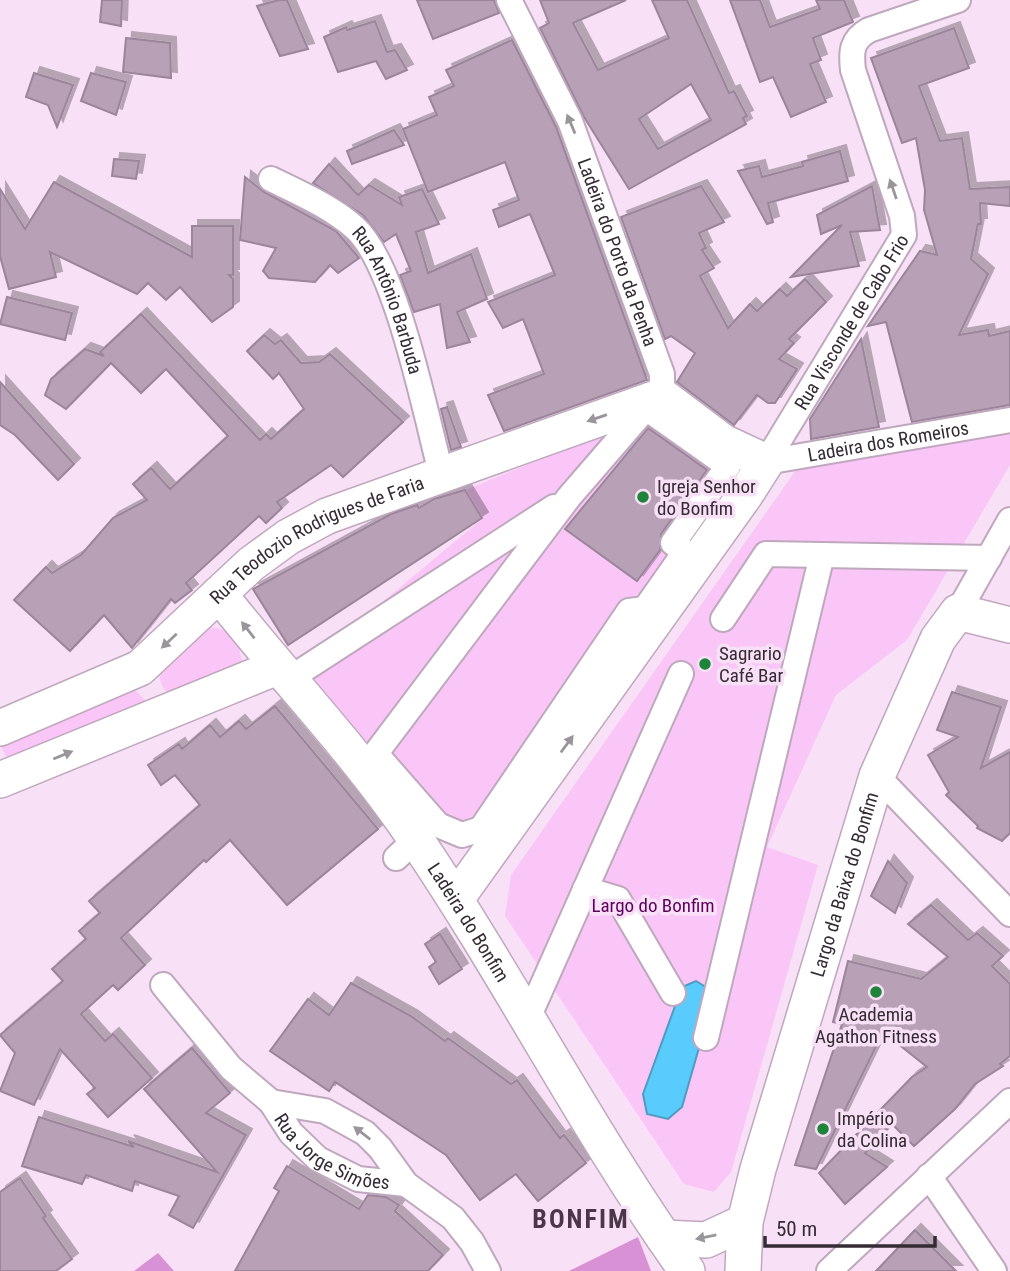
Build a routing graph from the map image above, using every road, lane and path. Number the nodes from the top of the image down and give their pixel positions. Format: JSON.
{"nodes":[{"id":1,"x":509,"y":0,"type":"edge"},
{"id":2,"x":958,"y":0,"type":"edge"},
{"id":3,"x":271,"y":178,"type":"dead end"},
{"id":4,"x":662,"y":396,"type":"junction"},
{"id":5,"x":1010,"y":420,"type":"edge"},
{"id":6,"x":766,"y":461,"type":"junction"},
{"id":7,"x":441,"y":473,"type":"junction"},
{"id":8,"x":569,"y":497,"type":"junction"},
{"id":9,"x":1010,"y":520,"type":"edge"},
{"id":10,"x":822,"y":555,"type":"junction"},
{"id":11,"x":989,"y":558,"type":"junction"},
{"id":12,"x":219,"y":594,"type":"junction"},
{"id":13,"x":958,"y":612,"type":"junction"},
{"id":14,"x":723,"y":620,"type":"dead end"},
{"id":15,"x":1010,"y":625,"type":"edge"},
{"id":16,"x":140,"y":668,"type":"junction"},
{"id":17,"x":290,"y":668,"type":"junction"},
{"id":18,"x":681,"y":674,"type":"dead end"},
{"id":19,"x":169,"y":713,"type":"junction"},
{"id":20,"x":0,"y":728,"type":"edge"},
{"id":21,"x":370,"y":761,"type":"junction"},
{"id":22,"x":877,"y":776,"type":"junction"},
{"id":23,"x":0,"y":780,"type":"edge"},
{"id":24,"x":585,"y":889,"type":"junction"},
{"id":25,"x":456,"y":900,"type":"junction"},
{"id":26,"x":1010,"y":914,"type":"edge"},
{"id":27,"x":163,"y":985,"type":"dead end"},
{"id":28,"x":673,"y":993,"type":"dead end"},
{"id":29,"x":528,"y":1018,"type":"junction"},
{"id":30,"x":706,"y":1038,"type":"dead end"},
{"id":31,"x":1010,"y":1101,"type":"edge"},
{"id":32,"x":271,"y":1102,"type":"junction"},
{"id":33,"x":929,"y":1176,"type":"junction"},
{"id":34,"x":406,"y":1184,"type":"junction"},
{"id":35,"x":745,"y":1223,"type":"junction"},
{"id":36,"x":664,"y":1238,"type":"junction"},
{"id":37,"x":488,"y":1271,"type":"edge"},
{"id":38,"x":687,"y":1271,"type":"edge"},
{"id":39,"x":743,"y":1271,"type":"edge"},
{"id":40,"x":829,"y":1271,"type":"edge"},
{"id":41,"x":994,"y":1271,"type":"edge"}],
"edges":[{"from":4,"to":1,"type":"street","name":"Ladeira do Porto da Penha","one_way":true},
{"from":6,"to":2,"type":"street","name":"Rua Visconde de Cabo Frio","one_way":true},
{"from":3,"to":7,"type":"street","name":"Rua Antônio Barbuda"},
{"from":4,"to":6,"type":"street"},
{"from":4,"to":7,"type":"street","name":"Rua Teodozio Rodrigues de Faria","one_way":true},
{"from":5,"to":6,"type":"street","name":"Ladeira dos Romeiros"},
{"from":25,"to":6,"type":"street","one_way":true},
{"from":7,"to":12,"type":"street","name":"Rua Teodozio Rodrigues de Faria"},
{"from":8,"to":17,"type":"street"},
{"from":8,"to":21,"type":"street"},
{"from":8,"to":21,"type":"street"},
{"from":9,"to":11,"type":"street","name":"Largo da Baixa do Bonfim"},
{"from":10,"to":11,"type":"street"},
{"from":10,"to":14,"type":"street"},
{"from":10,"to":30,"type":"street"},
{"from":11,"to":13,"type":"street","name":"Largo da Baixa do Bonfim"},
{"from":12,"to":16,"type":"street","name":"Rua Teodozio Rodrigues de Faria","one_way":true},
{"from":17,"to":12,"type":"street","name":"Ladeira do Bonfim","one_way":true},
{"from":13,"to":15,"type":"street"},
{"from":13,"to":22,"type":"street","name":"Largo da Baixa do Bonfim"},
{"from":16,"to":19,"type":"street"},
{"from":16,"to":20,"type":"street","name":"Rua Teodozio Rodrigues de Faria"},
{"from":17,"to":19,"type":"street"},
{"from":17,"to":21,"type":"street","name":"Ladeira do Bonfim"},
{"from":18,"to":24,"type":"street"},
{"from":23,"to":19,"type":"street","one_way":true},
{"from":21,"to":25,"type":"street","name":"Ladeira do Bonfim"},
{"from":22,"to":26,"type":"street"},
{"from":22,"to":35,"type":"street","name":"Largo da Baixa do Bonfim"},
{"from":24,"to":28,"type":"street"},
{"from":24,"to":29,"type":"street"},
{"from":25,"to":29,"type":"street","name":"Ladeira do Bonfim"},
{"from":27,"to":32,"type":"street","name":"Rua Jorge Simões"},
{"from":29,"to":36,"type":"street","name":"Ladeira do Bonfim"},
{"from":31,"to":33,"type":"street"},
{"from":34,"to":32,"type":"street","name":"Rua Jorge Simões","one_way":true},
{"from":32,"to":34,"type":"street","name":"Rua Jorge Simões"},
{"from":33,"to":40,"type":"street"},
{"from":33,"to":41,"type":"street"},
{"from":34,"to":37,"type":"street","name":"Rua Jorge Simões"},
{"from":35,"to":36,"type":"street","one_way":true},
{"from":35,"to":39,"type":"street","name":"Largo da Baixa do Bonfim"},
{"from":36,"to":38,"type":"street","name":"Ladeira do Bonfim"}]}
